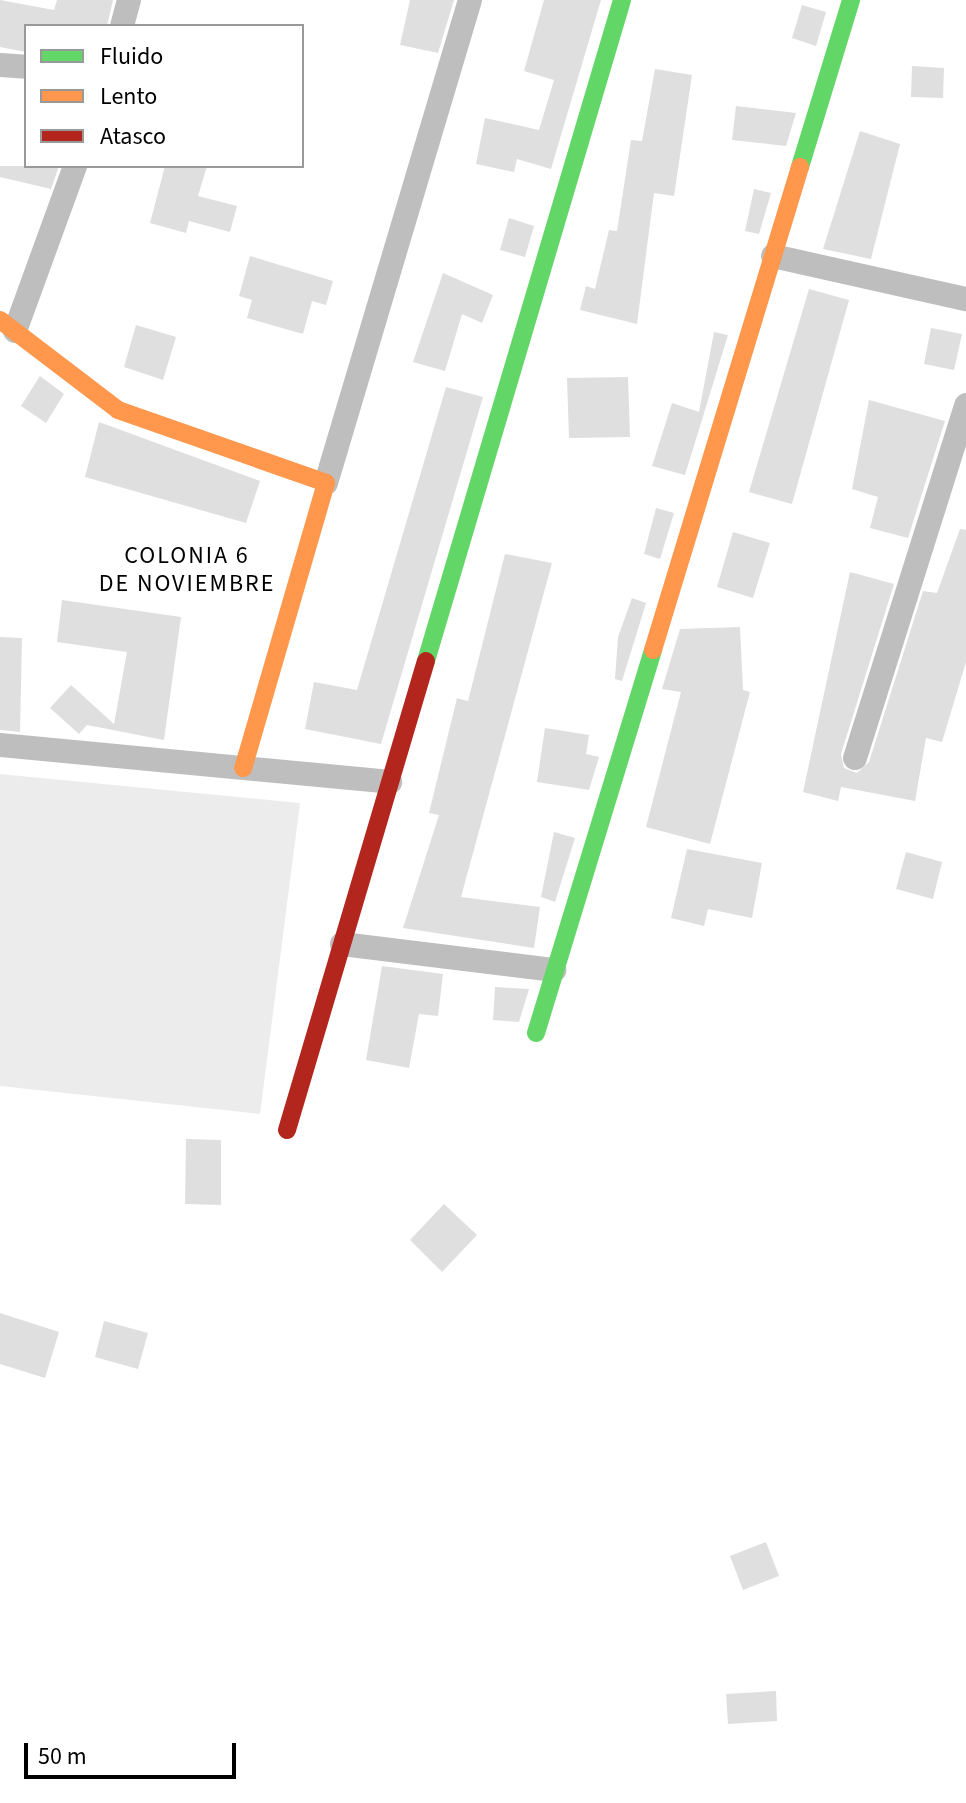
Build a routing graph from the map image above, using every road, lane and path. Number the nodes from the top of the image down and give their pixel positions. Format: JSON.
{"nodes":[{"id":1,"x":129,"y":0,"type":"edge"},
{"id":2,"x":470,"y":0,"type":"edge"},
{"id":3,"x":622,"y":0,"type":"edge"},
{"id":4,"x":851,"y":0,"type":"edge"},
{"id":5,"x":123,"y":24,"type":"edge"},
{"id":6,"x":0,"y":65,"type":"edge"},
{"id":7,"x":24,"y":67,"type":"edge"},
{"id":8,"x":74,"y":168,"type":"edge"},
{"id":9,"x":773,"y":256,"type":"junction"},
{"id":10,"x":966,"y":299,"type":"edge"},
{"id":11,"x":8,"y":325,"type":"edge"},
{"id":12,"x":966,"y":405,"type":"edge"},
{"id":13,"x":326,"y":483,"type":"junction"},
{"id":14,"x":0,"y":745,"type":"edge"},
{"id":15,"x":855,"y":758,"type":"dead end"},
{"id":16,"x":243,"y":768,"type":"junction"},
{"id":17,"x":390,"y":782,"type":"junction"},
{"id":18,"x":342,"y":944,"type":"junction"},
{"id":19,"x":554,"y":970,"type":"junction"},
{"id":20,"x":536,"y":1033,"type":"dead end"},
{"id":21,"x":287,"y":1130,"type":"dead end"}],
"edges":[{"from":1,"to":5,"type":"street"},
{"from":2,"to":13,"type":"street"},
{"from":3,"to":17,"type":"street"},
{"from":4,"to":9,"type":"street"},
{"from":6,"to":7,"type":"street"},
{"from":8,"to":11,"type":"street"},
{"from":9,"to":10,"type":"street"},
{"from":9,"to":19,"type":"street"},
{"from":11,"to":13,"type":"street"},
{"from":12,"to":15,"type":"street"},
{"from":13,"to":16,"type":"street"},
{"from":14,"to":16,"type":"street"},
{"from":16,"to":17,"type":"street"},
{"from":17,"to":18,"type":"street"},
{"from":18,"to":19,"type":"street"},
{"from":18,"to":21,"type":"street"},
{"from":19,"to":20,"type":"street"}]}
